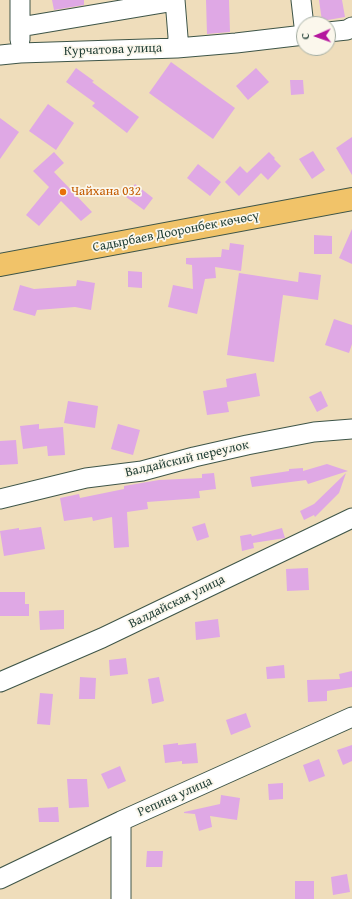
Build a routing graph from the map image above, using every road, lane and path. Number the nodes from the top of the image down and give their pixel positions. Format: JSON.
{"nodes":[{"id":1,"x":20,"y":0,"type":"edge"},
{"id":2,"x":301,"y":0,"type":"edge"},
{"id":3,"x":175,"y":1,"type":"edge"},
{"id":4,"x":303,"y":16,"type":"edge"},
{"id":5,"x":20,"y":27,"type":"junction"},
{"id":6,"x":352,"y":27,"type":"edge"},
{"id":7,"x":336,"y":31,"type":"edge"},
{"id":8,"x":296,"y":36,"type":"edge"},
{"id":9,"x":177,"y":48,"type":"junction"},
{"id":10,"x":20,"y":53,"type":"junction"},
{"id":11,"x":0,"y":55,"type":"edge"},
{"id":12,"x":352,"y":199,"type":"edge"},
{"id":13,"x":0,"y":265,"type":"edge"},
{"id":14,"x":352,"y":430,"type":"edge"},
{"id":15,"x":0,"y":499,"type":"edge"},
{"id":16,"x":352,"y":518,"type":"edge"},
{"id":17,"x":0,"y":682,"type":"edge"},
{"id":18,"x":352,"y":717,"type":"edge"},
{"id":19,"x":121,"y":821,"type":"junction"},
{"id":20,"x":0,"y":879,"type":"edge"},
{"id":21,"x":121,"y":899,"type":"edge"}],
"edges":[{"from":1,"to":5,"type":"street"},
{"from":2,"to":4,"type":"street"},
{"from":3,"to":5,"type":"street"},
{"from":3,"to":9,"type":"street","name":"Курчатова улица"},
{"from":5,"to":10,"type":"street"},
{"from":6,"to":7,"type":"street"},
{"from":8,"to":9,"type":"street"},
{"from":9,"to":10,"type":"street","name":"Курчатова улица"},
{"from":10,"to":11,"type":"street","name":"Курчатова улица"},
{"from":12,"to":13,"type":"main road","name":"Садырбаев Дооронбек көчөсү"},
{"from":14,"to":15,"type":"street","name":"Валдайский переулок"},
{"from":16,"to":17,"type":"street","name":"Валдайская улица"},
{"from":18,"to":19,"type":"street","name":"Репина улица"},
{"from":19,"to":20,"type":"street","name":"Репина улица"},
{"from":19,"to":21,"type":"street"}]}
